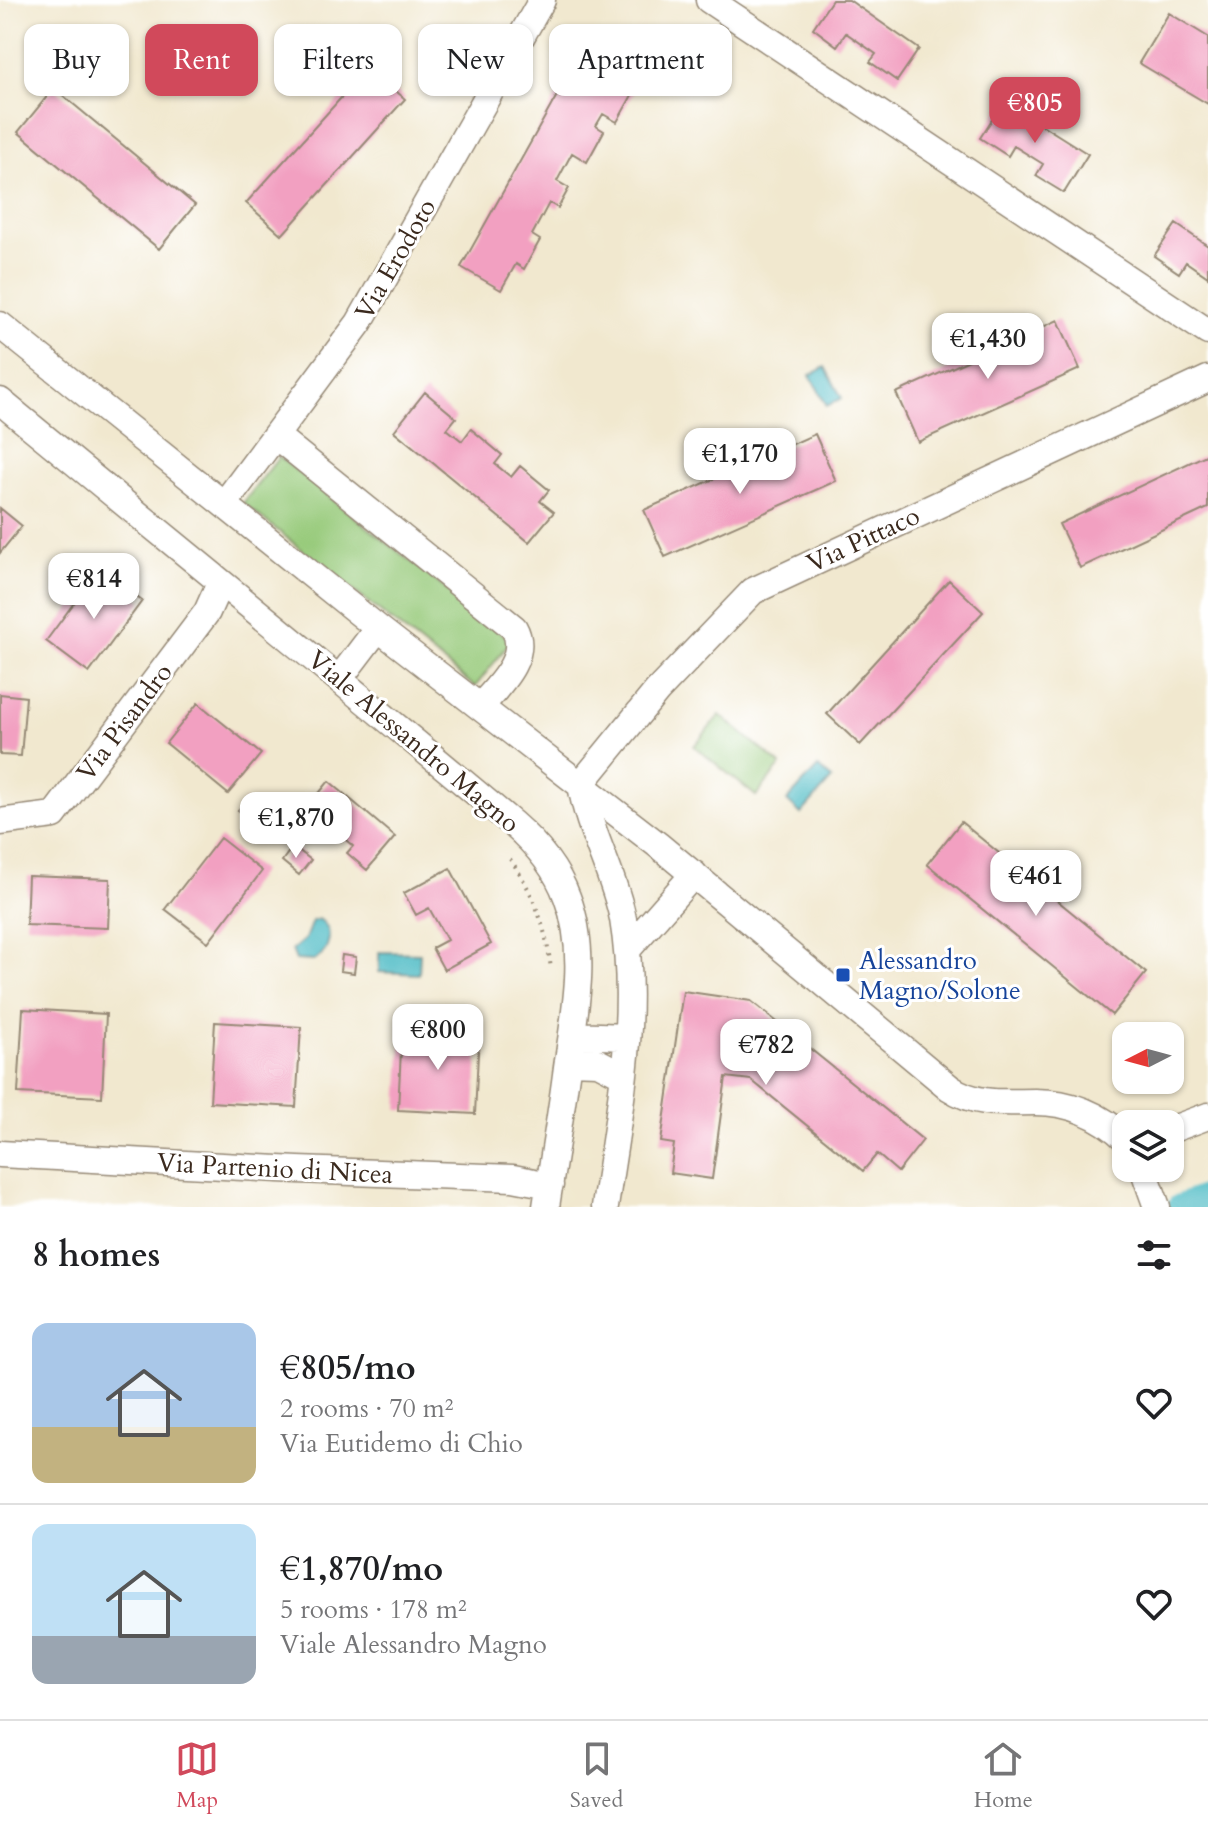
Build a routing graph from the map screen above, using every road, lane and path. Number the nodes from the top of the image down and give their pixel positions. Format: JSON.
{"nodes":[{"id":1,"x":542,"y":0,"type":"edge"},
{"id":2,"x":709,"y":0,"type":"edge"},
{"id":3,"x":0,"y":325,"type":"edge"},
{"id":4,"x":1208,"y":332,"type":"edge"},
{"id":5,"x":1208,"y":379,"type":"edge"},
{"id":6,"x":0,"y":401,"type":"edge"},
{"id":7,"x":276,"y":436,"type":"junction"},
{"id":8,"x":225,"y":503,"type":"junction"},
{"id":9,"x":220,"y":583,"type":"junction"},
{"id":10,"x":378,"y":628,"type":"junction"},
{"id":11,"x":340,"y":678,"type":"junction"},
{"id":12,"x":480,"y":707,"type":"junction"},
{"id":13,"x":581,"y":784,"type":"junction"},
{"id":14,"x":0,"y":822,"type":"edge"},
{"id":15,"x":509,"y":857,"type":"dead end"},
{"id":16,"x":694,"y":874,"type":"junction"},
{"id":17,"x":627,"y":950,"type":"junction"},
{"id":18,"x":551,"y":973,"type":"dead end"},
{"id":19,"x":627,"y":1037,"type":"junction"},
{"id":20,"x":570,"y":1048,"type":"junction"},
{"id":21,"x":623,"y":1075,"type":"junction"},
{"id":22,"x":1208,"y":1116,"type":"edge"},
{"id":23,"x":1184,"y":1125,"type":"edge"},
{"id":24,"x":1112,"y":1128,"type":"edge"},
{"id":25,"x":0,"y":1154,"type":"edge"},
{"id":26,"x":1148,"y":1182,"type":"edge"},
{"id":27,"x":548,"y":1196,"type":"edge"},
{"id":28,"x":605,"y":1207,"type":"edge"},
{"id":29,"x":1157,"y":1207,"type":"edge"}],
"edges":[{"from":1,"to":7,"type":"street","name":"Via Erodoto"},
{"from":2,"to":4,"type":"street"},
{"from":3,"to":8,"type":"street"},
{"from":5,"to":13,"type":"street","name":"Via Pittaco"},
{"from":6,"to":9,"type":"street","name":"Viale Alessandro Magno"},
{"from":7,"to":8,"type":"street","name":"Via Erodoto"},
{"from":7,"to":12,"type":"street"},
{"from":8,"to":10,"type":"street"},
{"from":9,"to":11,"type":"street","name":"Viale Alessandro Magno"},
{"from":9,"to":14,"type":"street","name":"Via Pisandro"},
{"from":10,"to":11,"type":"street"},
{"from":10,"to":12,"type":"street"},
{"from":11,"to":20,"type":"street","name":"Viale Alessandro Magno"},
{"from":12,"to":13,"type":"street"},
{"from":13,"to":16,"type":"street"},
{"from":13,"to":17,"type":"street"},
{"from":15,"to":18,"type":"path"},
{"from":16,"to":17,"type":"street"},
{"from":16,"to":24,"type":"street"},
{"from":17,"to":19,"type":"street"},
{"from":19,"to":20,"type":"street"},
{"from":19,"to":21,"type":"street"},
{"from":20,"to":21,"type":"street"},
{"from":20,"to":27,"type":"street","name":"Viale Alessandro Magno"},
{"from":21,"to":28,"type":"street"},
{"from":22,"to":23,"type":"street"},
{"from":25,"to":27,"type":"street","name":"Via Partenio di Nicea"},
{"from":26,"to":29,"type":"street"}]}
